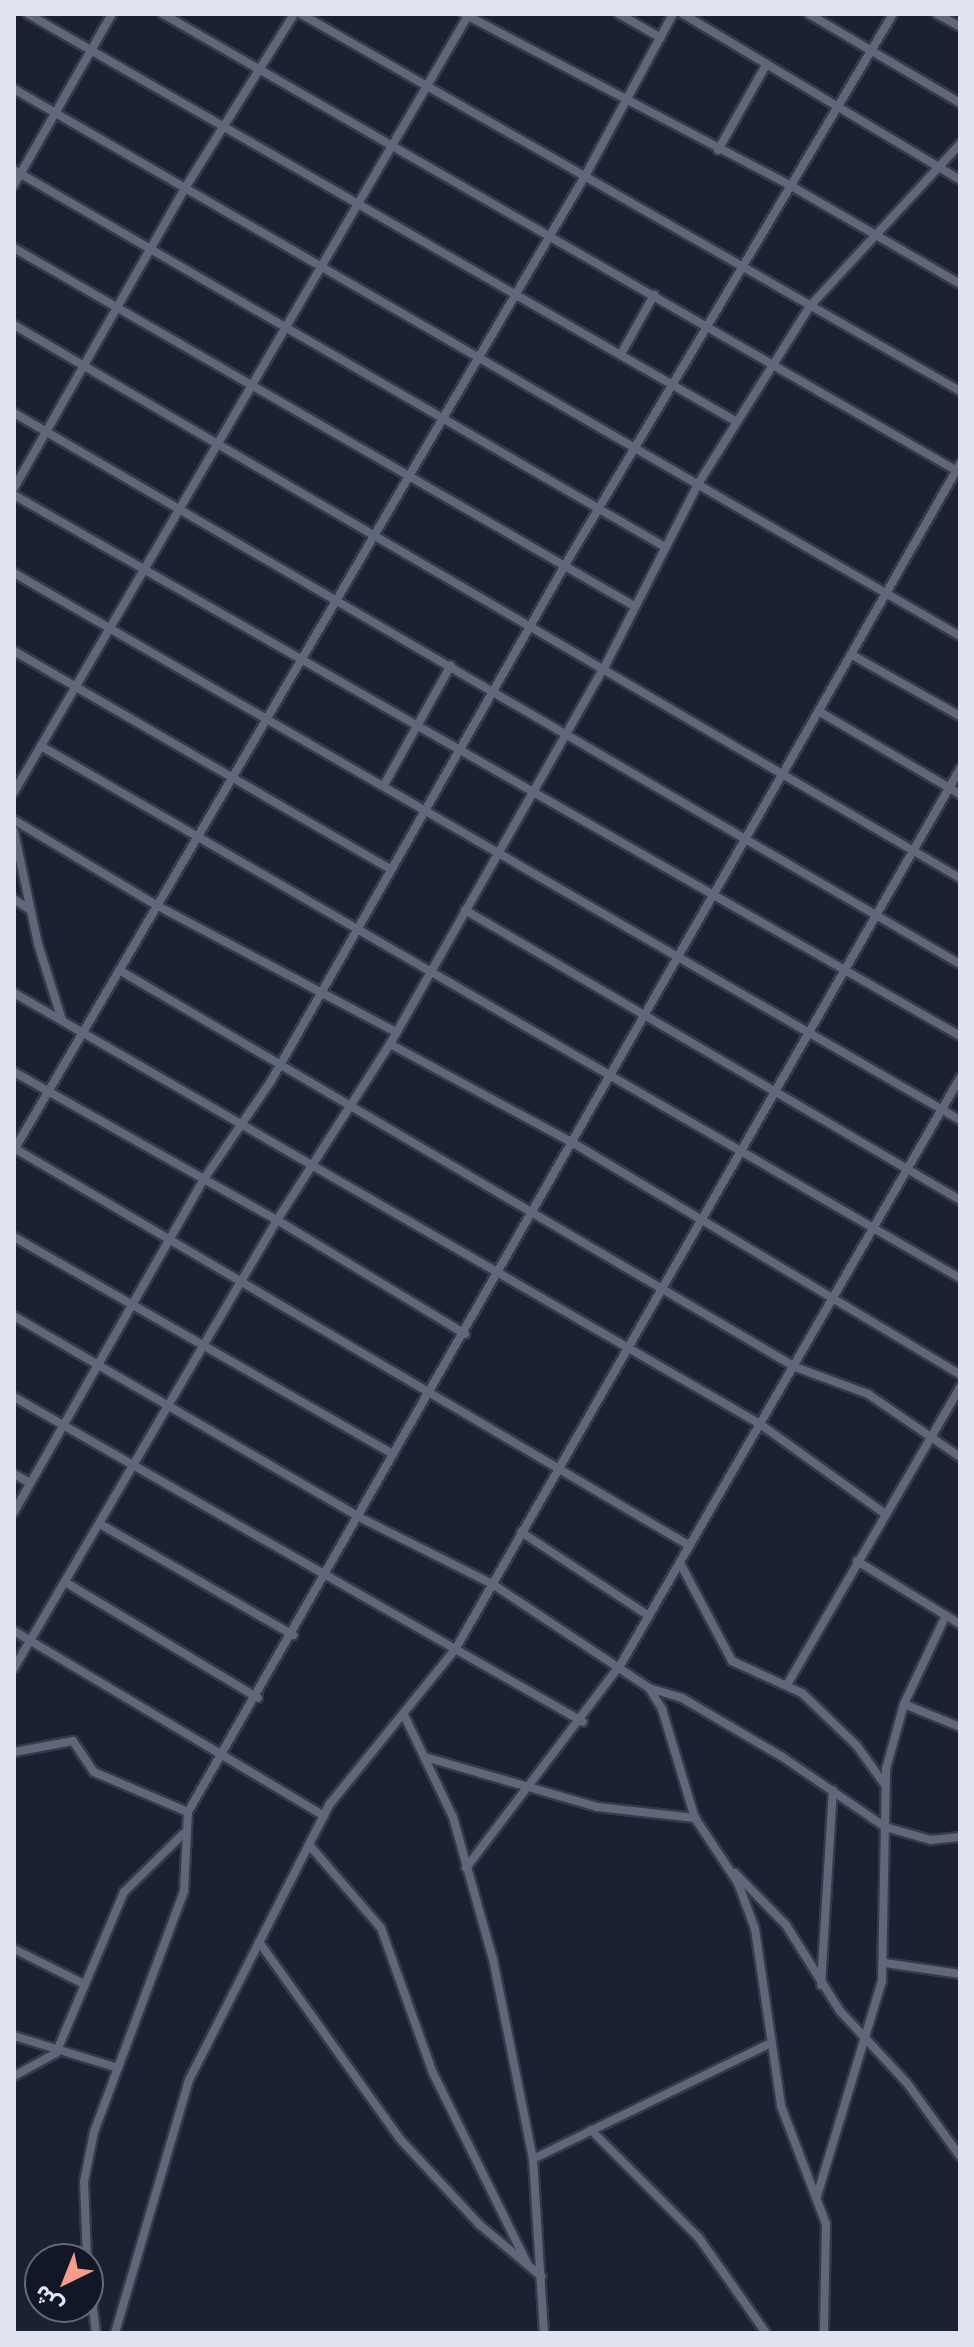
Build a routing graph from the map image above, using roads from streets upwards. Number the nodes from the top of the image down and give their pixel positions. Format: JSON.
{"nodes":[{"id":1,"x":28,"y":14,"type":"edge"},
{"id":2,"x":112,"y":14,"type":"edge"},
{"id":3,"x":163,"y":14,"type":"edge"},
{"id":4,"x":294,"y":14,"type":"edge"},
{"id":5,"x":301,"y":14,"type":"edge"},
{"id":6,"x":619,"y":14,"type":"edge"},
{"id":7,"x":673,"y":14,"type":"edge"},
{"id":8,"x":683,"y":14,"type":"edge"},
{"id":9,"x":809,"y":14,"type":"edge"},
{"id":10,"x":893,"y":14,"type":"edge"},
{"id":11,"x":937,"y":14,"type":"edge"},
{"id":12,"x":466,"y":15,"type":"edge"},
{"id":13,"x":960,"y":27,"type":"edge"},
{"id":14,"x":661,"y":38,"type":"junction"},
{"id":15,"x":91,"y":51,"type":"junction"},
{"id":16,"x":871,"y":51,"type":"junction"},
{"id":17,"x":766,"y":65,"type":"junction"},
{"id":18,"x":256,"y":68,"type":"junction"},
{"id":19,"x":425,"y":86,"type":"junction"},
{"id":20,"x":14,"y":89,"type":"edge"},
{"id":21,"x":628,"y":102,"type":"junction"},
{"id":22,"x":960,"y":103,"type":"edge"},
{"id":23,"x":838,"y":110,"type":"junction"},
{"id":24,"x":56,"y":114,"type":"junction"},
{"id":25,"x":223,"y":125,"type":"junction"},
{"id":26,"x":960,"y":144,"type":"edge"},
{"id":27,"x":391,"y":146,"type":"junction"},
{"id":28,"x":718,"y":150,"type":"junction"},
{"id":29,"x":938,"y":169,"type":"junction"},
{"id":30,"x":18,"y":172,"type":"edge"},
{"id":31,"x":585,"y":176,"type":"junction"},
{"id":32,"x":960,"y":180,"type":"edge"},
{"id":33,"x":14,"y":185,"type":"edge"},
{"id":34,"x":793,"y":187,"type":"junction"},
{"id":35,"x":185,"y":188,"type":"junction"},
{"id":36,"x":357,"y":204,"type":"junction"},
{"id":37,"x":875,"y":233,"type":"junction"},
{"id":38,"x":549,"y":237,"type":"junction"},
{"id":39,"x":14,"y":248,"type":"edge"},
{"id":40,"x":150,"y":249,"type":"junction"},
{"id":41,"x":742,"y":265,"type":"junction"},
{"id":42,"x":322,"y":268,"type":"junction"},
{"id":43,"x":960,"y":284,"type":"edge"},
{"id":44,"x":514,"y":291,"type":"junction"},
{"id":45,"x":654,"y":295,"type":"junction"},
{"id":46,"x":117,"y":306,"type":"junction"},
{"id":47,"x":810,"y":306,"type":"junction"},
{"id":48,"x":14,"y":325,"type":"edge"},
{"id":49,"x":707,"y":325,"type":"junction"},
{"id":50,"x":287,"y":328,"type":"junction"},
{"id":51,"x":621,"y":354,"type":"junction"},
{"id":52,"x":477,"y":356,"type":"junction"},
{"id":53,"x":775,"y":364,"type":"junction"},
{"id":54,"x":84,"y":365,"type":"junction"},
{"id":55,"x":254,"y":384,"type":"junction"},
{"id":56,"x":673,"y":385,"type":"junction"},
{"id":57,"x":960,"y":391,"type":"edge"},
{"id":58,"x":14,"y":413,"type":"edge"},
{"id":59,"x":442,"y":417,"type":"junction"},
{"id":60,"x":737,"y":422,"type":"junction"},
{"id":61,"x":46,"y":431,"type":"junction"},
{"id":62,"x":219,"y":444,"type":"junction"},
{"id":63,"x":634,"y":450,"type":"junction"},
{"id":64,"x":959,"y":469,"type":"edge"},
{"id":65,"x":408,"y":473,"type":"junction"},
{"id":66,"x":698,"y":484,"type":"junction"},
{"id":67,"x":14,"y":488,"type":"edge"},
{"id":68,"x":14,"y":495,"type":"edge"},
{"id":69,"x":181,"y":508,"type":"junction"},
{"id":70,"x":600,"y":508,"type":"junction"},
{"id":71,"x":374,"y":533,"type":"junction"},
{"id":72,"x":665,"y":547,"type":"junction"},
{"id":73,"x":565,"y":565,"type":"junction"},
{"id":74,"x":145,"y":568,"type":"junction"},
{"id":75,"x":14,"y":573,"type":"edge"},
{"id":76,"x":885,"y":595,"type":"junction"},
{"id":77,"x":336,"y":596,"type":"junction"},
{"id":78,"x":634,"y":606,"type":"junction"},
{"id":79,"x":531,"y":627,"type":"junction"},
{"id":80,"x":110,"y":628,"type":"junction"},
{"id":81,"x":960,"y":636,"type":"edge"},
{"id":82,"x":14,"y":651,"type":"edge"},
{"id":83,"x":852,"y":655,"type":"junction"},
{"id":84,"x":303,"y":657,"type":"junction"},
{"id":85,"x":451,"y":665,"type":"junction"},
{"id":86,"x":604,"y":668,"type":"junction"},
{"id":87,"x":77,"y":687,"type":"junction"},
{"id":88,"x":492,"y":692,"type":"junction"},
{"id":89,"x":820,"y":712,"type":"junction"},
{"id":90,"x":960,"y":716,"type":"edge"},
{"id":91,"x":268,"y":720,"type":"junction"},
{"id":92,"x":417,"y":723,"type":"junction"},
{"id":93,"x":566,"y":736,"type":"junction"},
{"id":94,"x":41,"y":746,"type":"junction"},
{"id":95,"x":460,"y":748,"type":"junction"},
{"id":96,"x":960,"y":769,"type":"edge"},
{"id":97,"x":784,"y":774,"type":"junction"},
{"id":98,"x":233,"y":776,"type":"junction"},
{"id":99,"x":384,"y":785,"type":"junction"},
{"id":100,"x":949,"y":787,"type":"junction"},
{"id":101,"x":14,"y":792,"type":"edge"},
{"id":102,"x":533,"y":794,"type":"junction"},
{"id":103,"x":960,"y":794,"type":"edge"},
{"id":104,"x":425,"y":809,"type":"junction"},
{"id":105,"x":14,"y":820,"type":"edge"},
{"id":106,"x":14,"y":831,"type":"edge"},
{"id":107,"x":197,"y":837,"type":"junction"},
{"id":108,"x":748,"y":837,"type":"junction"},
{"id":109,"x":911,"y":852,"type":"junction"},
{"id":110,"x":499,"y":854,"type":"junction"},
{"id":111,"x":390,"y":869,"type":"junction"},
{"id":112,"x":960,"y":878,"type":"edge"},
{"id":113,"x":714,"y":897,"type":"junction"},
{"id":114,"x":14,"y":899,"type":"edge"},
{"id":115,"x":156,"y":905,"type":"junction"},
{"id":116,"x":29,"y":909,"type":"junction"},
{"id":117,"x":465,"y":910,"type":"junction"},
{"id":118,"x":875,"y":913,"type":"junction"},
{"id":119,"x":356,"y":926,"type":"junction"},
{"id":120,"x":680,"y":960,"type":"junction"},
{"id":121,"x":960,"y":964,"type":"edge"},
{"id":122,"x":430,"y":969,"type":"junction"},
{"id":123,"x":119,"y":970,"type":"junction"},
{"id":124,"x":845,"y":971,"type":"junction"},
{"id":125,"x":319,"y":992,"type":"junction"},
{"id":126,"x":14,"y":993,"type":"edge"},
{"id":127,"x":647,"y":1017,"type":"junction"},
{"id":128,"x":62,"y":1021,"type":"junction"},
{"id":129,"x":396,"y":1032,"type":"junction"},
{"id":130,"x":83,"y":1033,"type":"junction"},
{"id":131,"x":809,"y":1033,"type":"junction"},
{"id":132,"x":960,"y":1036,"type":"edge"},
{"id":133,"x":390,"y":1044,"type":"junction"},
{"id":134,"x":279,"y":1067,"type":"junction"},
{"id":135,"x":14,"y":1072,"type":"edge"},
{"id":136,"x":613,"y":1077,"type":"junction"},
{"id":137,"x":960,"y":1078,"type":"edge"},
{"id":138,"x":775,"y":1091,"type":"junction"},
{"id":139,"x":48,"y":1092,"type":"junction"},
{"id":140,"x":350,"y":1107,"type":"junction"},
{"id":141,"x":942,"y":1109,"type":"junction"},
{"id":142,"x":960,"y":1120,"type":"edge"},
{"id":143,"x":241,"y":1122,"type":"junction"},
{"id":144,"x":575,"y":1144,"type":"junction"},
{"id":145,"x":14,"y":1149,"type":"edge"},
{"id":146,"x":742,"y":1152,"type":"junction"},
{"id":147,"x":313,"y":1163,"type":"junction"},
{"id":148,"x":907,"y":1170,"type":"junction"},
{"id":149,"x":204,"y":1179,"type":"junction"},
{"id":150,"x":960,"y":1200,"type":"edge"},
{"id":151,"x":535,"y":1213,"type":"junction"},
{"id":152,"x":704,"y":1219,"type":"junction"},
{"id":153,"x":277,"y":1220,"type":"junction"},
{"id":154,"x":873,"y":1229,"type":"junction"},
{"id":155,"x":14,"y":1237,"type":"edge"},
{"id":156,"x":171,"y":1240,"type":"junction"},
{"id":157,"x":501,"y":1276,"type":"junction"},
{"id":158,"x":960,"y":1278,"type":"edge"},
{"id":159,"x":242,"y":1281,"type":"junction"},
{"id":160,"x":664,"y":1290,"type":"junction"},
{"id":161,"x":834,"y":1298,"type":"junction"},
{"id":162,"x":135,"y":1307,"type":"junction"},
{"id":163,"x":14,"y":1316,"type":"edge"},
{"id":164,"x":465,"y":1334,"type":"junction"},
{"id":165,"x":203,"y":1346,"type":"junction"},
{"id":166,"x":630,"y":1346,"type":"junction"},
{"id":167,"x":99,"y":1367,"type":"junction"},
{"id":168,"x":795,"y":1367,"type":"junction"},
{"id":169,"x":960,"y":1374,"type":"edge"},
{"id":170,"x":960,"y":1387,"type":"edge"},
{"id":171,"x":429,"y":1394,"type":"junction"},
{"id":172,"x":14,"y":1397,"type":"edge"},
{"id":173,"x":168,"y":1407,"type":"junction"},
{"id":174,"x":760,"y":1424,"type":"junction"},
{"id":175,"x":63,"y":1427,"type":"junction"},
{"id":176,"x":933,"y":1434,"type":"junction"},
{"id":177,"x":393,"y":1454,"type":"junction"},
{"id":178,"x":960,"y":1457,"type":"edge"},
{"id":179,"x":557,"y":1468,"type":"junction"},
{"id":180,"x":133,"y":1469,"type":"junction"},
{"id":181,"x":14,"y":1474,"type":"edge"},
{"id":182,"x":30,"y":1483,"type":"junction"},
{"id":183,"x":14,"y":1512,"type":"edge"},
{"id":184,"x":884,"y":1513,"type":"junction"},
{"id":185,"x":359,"y":1517,"type":"junction"},
{"id":186,"x":100,"y":1524,"type":"junction"},
{"id":187,"x":521,"y":1532,"type":"junction"},
{"id":188,"x":690,"y":1546,"type":"junction"},
{"id":189,"x":857,"y":1561,"type":"junction"},
{"id":190,"x":680,"y":1563,"type":"junction"},
{"id":191,"x":326,"y":1575,"type":"junction"},
{"id":192,"x":65,"y":1582,"type":"junction"},
{"id":193,"x":494,"y":1585,"type":"junction"},
{"id":194,"x":946,"y":1615,"type":"junction"},
{"id":195,"x":649,"y":1616,"type":"junction"},
{"id":196,"x":960,"y":1624,"type":"edge"},
{"id":197,"x":14,"y":1631,"type":"edge"},
{"id":198,"x":293,"y":1635,"type":"junction"},
{"id":199,"x":30,"y":1640,"type":"junction"},
{"id":200,"x":456,"y":1648,"type":"junction"},
{"id":201,"x":621,"y":1664,"type":"junction"},
{"id":202,"x":14,"y":1668,"type":"edge"},
{"id":203,"x":788,"y":1683,"type":"junction"},
{"id":204,"x":649,"y":1688,"type":"junction"},
{"id":205,"x":258,"y":1698,"type":"junction"},
{"id":206,"x":904,"y":1704,"type":"junction"},
{"id":207,"x":405,"y":1717,"type":"junction"},
{"id":208,"x":583,"y":1722,"type":"junction"},
{"id":209,"x":960,"y":1727,"type":"edge"},
{"id":210,"x":14,"y":1752,"type":"edge"},
{"id":211,"x":223,"y":1756,"type":"junction"},
{"id":212,"x":425,"y":1757,"type":"junction"},
{"id":213,"x":885,"y":1785,"type":"junction"},
{"id":214,"x":833,"y":1790,"type":"junction"},
{"id":215,"x":527,"y":1791,"type":"junction"},
{"id":216,"x":188,"y":1812,"type":"junction"},
{"id":217,"x":324,"y":1816,"type":"junction"},
{"id":218,"x":695,"y":1818,"type":"junction"},
{"id":219,"x":885,"y":1827,"type":"junction"},
{"id":220,"x":183,"y":1834,"type":"junction"},
{"id":221,"x":960,"y":1837,"type":"edge"},
{"id":222,"x":310,"y":1846,"type":"junction"},
{"id":223,"x":725,"y":1864,"type":"junction"},
{"id":224,"x":466,"y":1868,"type":"junction"},
{"id":225,"x":259,"y":1942,"type":"junction"},
{"id":226,"x":14,"y":1949,"type":"edge"},
{"id":227,"x":885,"y":1963,"type":"junction"},
{"id":228,"x":960,"y":1974,"type":"edge"},
{"id":229,"x":84,"y":1984,"type":"junction"},
{"id":230,"x":821,"y":1986,"type":"junction"},
{"id":231,"x":14,"y":2036,"type":"edge"},
{"id":232,"x":868,"y":2042,"type":"junction"},
{"id":233,"x":771,"y":2043,"type":"junction"},
{"id":234,"x":56,"y":2053,"type":"junction"},
{"id":235,"x":118,"y":2068,"type":"junction"},
{"id":236,"x":14,"y":2076,"type":"edge"},
{"id":237,"x":591,"y":2130,"type":"junction"},
{"id":238,"x":960,"y":2156,"type":"edge"},
{"id":239,"x":533,"y":2159,"type":"junction"},
{"id":240,"x":817,"y":2196,"type":"junction"},
{"id":241,"x":86,"y":2243,"type":"edge"},
{"id":242,"x":528,"y":2265,"type":"junction"},
{"id":243,"x":541,"y":2276,"type":"junction"},
{"id":244,"x":115,"y":2333,"type":"edge"},
{"id":245,"x":544,"y":2333,"type":"edge"},
{"id":246,"x":766,"y":2333,"type":"edge"},
{"id":247,"x":824,"y":2333,"type":"edge"}],
"edges":[{"from":1,"to":15,"type":"street"},
{"from":2,"to":15,"type":"street"},
{"from":3,"to":18,"type":"street"},
{"from":4,"to":18,"type":"street"},
{"from":5,"to":19,"type":"street"},
{"from":6,"to":14,"type":"street"},
{"from":7,"to":14,"type":"street"},
{"from":8,"to":17,"type":"street"},
{"from":9,"to":16,"type":"street"},
{"from":10,"to":16,"type":"street"},
{"from":11,"to":13,"type":"street"},
{"from":12,"to":19,"type":"street"},
{"from":12,"to":21,"type":"street"},
{"from":14,"to":21,"type":"street"},
{"from":15,"to":24,"type":"street"},
{"from":15,"to":25,"type":"street"},
{"from":16,"to":22,"type":"street"},
{"from":16,"to":23,"type":"street"},
{"from":17,"to":23,"type":"street"},
{"from":17,"to":28,"type":"street"},
{"from":18,"to":25,"type":"street"},
{"from":18,"to":27,"type":"street"},
{"from":19,"to":27,"type":"street"},
{"from":19,"to":31,"type":"street"},
{"from":20,"to":24,"type":"street"},
{"from":21,"to":28,"type":"street"},
{"from":21,"to":31,"type":"street"},
{"from":23,"to":29,"type":"street"},
{"from":23,"to":34,"type":"street"},
{"from":24,"to":30,"type":"street"},
{"from":24,"to":35,"type":"street"},
{"from":25,"to":35,"type":"street"},
{"from":25,"to":36,"type":"street"},
{"from":26,"to":29,"type":"street"},
{"from":27,"to":36,"type":"street"},
{"from":27,"to":38,"type":"street"},
{"from":28,"to":34,"type":"street"},
{"from":29,"to":32,"type":"street"},
{"from":29,"to":37,"type":"street"},
{"from":30,"to":33,"type":"street"},
{"from":30,"to":40,"type":"street"},
{"from":31,"to":38,"type":"street"},
{"from":31,"to":41,"type":"street"},
{"from":34,"to":37,"type":"street"},
{"from":34,"to":41,"type":"street"},
{"from":35,"to":40,"type":"street"},
{"from":35,"to":42,"type":"street"},
{"from":36,"to":42,"type":"street"},
{"from":36,"to":44,"type":"street"},
{"from":37,"to":43,"type":"street"},
{"from":37,"to":47,"type":"street"},
{"from":38,"to":44,"type":"street"},
{"from":38,"to":45,"type":"street"},
{"from":39,"to":46,"type":"street"},
{"from":40,"to":46,"type":"street"},
{"from":40,"to":50,"type":"street"},
{"from":41,"to":47,"type":"street"},
{"from":41,"to":49,"type":"street"},
{"from":42,"to":50,"type":"street"},
{"from":42,"to":52,"type":"street"},
{"from":44,"to":51,"type":"street"},
{"from":44,"to":52,"type":"street"},
{"from":45,"to":49,"type":"street"},
{"from":45,"to":51,"type":"street"},
{"from":46,"to":54,"type":"street"},
{"from":46,"to":55,"type":"street"},
{"from":47,"to":53,"type":"street"},
{"from":47,"to":57,"type":"street"},
{"from":48,"to":54,"type":"street"},
{"from":49,"to":53,"type":"street"},
{"from":49,"to":56,"type":"street"},
{"from":50,"to":55,"type":"street"},
{"from":50,"to":59,"type":"street"},
{"from":51,"to":56,"type":"street"},
{"from":52,"to":59,"type":"street"},
{"from":52,"to":63,"type":"street"},
{"from":53,"to":60,"type":"street"},
{"from":53,"to":64,"type":"street"},
{"from":54,"to":61,"type":"street"},
{"from":54,"to":62,"type":"street"},
{"from":55,"to":62,"type":"street"},
{"from":55,"to":65,"type":"street"},
{"from":56,"to":60,"type":"street"},
{"from":56,"to":63,"type":"street"},
{"from":58,"to":61,"type":"street"},
{"from":59,"to":65,"type":"street"},
{"from":59,"to":70,"type":"street"},
{"from":60,"to":66,"type":"street"},
{"from":61,"to":67,"type":"street"},
{"from":61,"to":69,"type":"street"},
{"from":62,"to":69,"type":"street"},
{"from":62,"to":71,"type":"street"},
{"from":63,"to":66,"type":"street"},
{"from":63,"to":70,"type":"street"},
{"from":64,"to":76,"type":"street"},
{"from":65,"to":71,"type":"street"},
{"from":65,"to":73,"type":"street"},
{"from":66,"to":72,"type":"street"},
{"from":66,"to":76,"type":"street"},
{"from":68,"to":74,"type":"street"},
{"from":69,"to":74,"type":"street"},
{"from":69,"to":77,"type":"street"},
{"from":70,"to":72,"type":"street"},
{"from":70,"to":73,"type":"street"},
{"from":71,"to":77,"type":"street"},
{"from":71,"to":79,"type":"street"},
{"from":72,"to":78,"type":"street"},
{"from":73,"to":78,"type":"street"},
{"from":73,"to":79,"type":"street"},
{"from":74,"to":80,"type":"street"},
{"from":74,"to":84,"type":"street"},
{"from":75,"to":80,"type":"street"},
{"from":76,"to":81,"type":"street"},
{"from":76,"to":83,"type":"street"},
{"from":77,"to":84,"type":"street"},
{"from":77,"to":85,"type":"street"},
{"from":78,"to":86,"type":"street"},
{"from":79,"to":86,"type":"street"},
{"from":79,"to":88,"type":"street"},
{"from":80,"to":87,"type":"street"},
{"from":80,"to":91,"type":"street"},
{"from":82,"to":87,"type":"street"},
{"from":83,"to":89,"type":"street"},
{"from":83,"to":90,"type":"street"},
{"from":84,"to":91,"type":"street"},
{"from":84,"to":92,"type":"street"},
{"from":85,"to":88,"type":"street"},
{"from":85,"to":92,"type":"street"},
{"from":86,"to":93,"type":"street"},
{"from":86,"to":97,"type":"street"},
{"from":87,"to":94,"type":"street"},
{"from":87,"to":98,"type":"street"},
{"from":88,"to":93,"type":"street"},
{"from":88,"to":95,"type":"street"},
{"from":89,"to":97,"type":"street"},
{"from":89,"to":100,"type":"street"},
{"from":91,"to":98,"type":"street"},
{"from":91,"to":99,"type":"street"},
{"from":92,"to":95,"type":"street"},
{"from":92,"to":99,"type":"street"},
{"from":93,"to":102,"type":"street"},
{"from":93,"to":108,"type":"street"},
{"from":94,"to":101,"type":"street"},
{"from":94,"to":107,"type":"street"},
{"from":95,"to":102,"type":"street"},
{"from":95,"to":104,"type":"street"},
{"from":96,"to":100,"type":"street"},
{"from":97,"to":108,"type":"street"},
{"from":97,"to":109,"type":"street"},
{"from":98,"to":107,"type":"street"},
{"from":98,"to":111,"type":"street"},
{"from":99,"to":104,"type":"street"},
{"from":100,"to":103,"type":"street"},
{"from":100,"to":109,"type":"street"},
{"from":102,"to":110,"type":"street"},
{"from":102,"to":113,"type":"street"},
{"from":104,"to":110,"type":"street"},
{"from":104,"to":111,"type":"street"},
{"from":105,"to":115,"type":"street"},
{"from":106,"to":116,"type":"street"},
{"from":107,"to":115,"type":"street"},
{"from":107,"to":119,"type":"street"},
{"from":108,"to":113,"type":"street"},
{"from":108,"to":118,"type":"street"},
{"from":109,"to":112,"type":"street"},
{"from":109,"to":118,"type":"street"},
{"from":110,"to":117,"type":"street"},
{"from":110,"to":120,"type":"street"},
{"from":111,"to":119,"type":"street"},
{"from":113,"to":120,"type":"street"},
{"from":113,"to":124,"type":"street"},
{"from":114,"to":116,"type":"street"},
{"from":115,"to":123,"type":"street"},
{"from":115,"to":125,"type":"street"},
{"from":116,"to":128,"type":"street"},
{"from":117,"to":122,"type":"street"},
{"from":117,"to":127,"type":"street"},
{"from":118,"to":121,"type":"street"},
{"from":118,"to":124,"type":"street"},
{"from":119,"to":122,"type":"street"},
{"from":119,"to":125,"type":"street"},
{"from":120,"to":127,"type":"street"},
{"from":120,"to":131,"type":"street"},
{"from":122,"to":129,"type":"street"},
{"from":122,"to":136,"type":"street"},
{"from":123,"to":130,"type":"street"},
{"from":123,"to":134,"type":"street"},
{"from":124,"to":131,"type":"street"},
{"from":124,"to":132,"type":"street"},
{"from":125,"to":129,"type":"street"},
{"from":125,"to":134,"type":"street"},
{"from":126,"to":128,"type":"street"},
{"from":127,"to":136,"type":"street"},
{"from":127,"to":138,"type":"street"},
{"from":128,"to":130,"type":"street"},
{"from":129,"to":133,"type":"street"},
{"from":130,"to":139,"type":"street"},
{"from":130,"to":143,"type":"street"},
{"from":131,"to":138,"type":"street"},
{"from":131,"to":141,"type":"street"},
{"from":133,"to":140,"type":"street"},
{"from":133,"to":144,"type":"street"},
{"from":134,"to":140,"type":"street"},
{"from":134,"to":143,"type":"street"},
{"from":135,"to":139,"type":"street"},
{"from":136,"to":144,"type":"street"},
{"from":136,"to":146,"type":"street"},
{"from":137,"to":141,"type":"street"},
{"from":138,"to":146,"type":"street"},
{"from":138,"to":148,"type":"street"},
{"from":139,"to":145,"type":"street"},
{"from":139,"to":149,"type":"street"},
{"from":140,"to":147,"type":"street"},
{"from":140,"to":151,"type":"street"},
{"from":141,"to":142,"type":"street"},
{"from":141,"to":148,"type":"street"},
{"from":143,"to":147,"type":"street"},
{"from":143,"to":149,"type":"street"},
{"from":144,"to":151,"type":"street"},
{"from":144,"to":152,"type":"street"},
{"from":145,"to":156,"type":"street"},
{"from":146,"to":152,"type":"street"},
{"from":146,"to":154,"type":"street"},
{"from":147,"to":153,"type":"street"},
{"from":147,"to":157,"type":"street"},
{"from":148,"to":150,"type":"street"},
{"from":148,"to":154,"type":"street"},
{"from":149,"to":153,"type":"street"},
{"from":149,"to":156,"type":"street"},
{"from":151,"to":157,"type":"street"},
{"from":151,"to":160,"type":"street"},
{"from":152,"to":160,"type":"street"},
{"from":152,"to":161,"type":"street"},
{"from":153,"to":159,"type":"street"},
{"from":153,"to":164,"type":"street"},
{"from":154,"to":158,"type":"street"},
{"from":154,"to":161,"type":"street"},
{"from":155,"to":162,"type":"street"},
{"from":156,"to":159,"type":"street"},
{"from":156,"to":162,"type":"street"},
{"from":157,"to":164,"type":"street"},
{"from":157,"to":166,"type":"street"},
{"from":159,"to":165,"type":"street"},
{"from":159,"to":171,"type":"street"},
{"from":160,"to":166,"type":"street"},
{"from":160,"to":168,"type":"street"},
{"from":161,"to":168,"type":"street"},
{"from":161,"to":169,"type":"street"},
{"from":162,"to":165,"type":"street"},
{"from":162,"to":167,"type":"street"},
{"from":163,"to":167,"type":"street"},
{"from":164,"to":171,"type":"street"},
{"from":165,"to":173,"type":"street"},
{"from":165,"to":177,"type":"street"},
{"from":166,"to":174,"type":"street"},
{"from":166,"to":179,"type":"street"},
{"from":167,"to":173,"type":"street"},
{"from":167,"to":175,"type":"street"},
{"from":168,"to":174,"type":"street"},
{"from":168,"to":176,"type":"street"},
{"from":170,"to":176,"type":"street"},
{"from":171,"to":177,"type":"street"},
{"from":171,"to":179,"type":"street"},
{"from":172,"to":175,"type":"street"},
{"from":173,"to":180,"type":"street"},
{"from":173,"to":185,"type":"street"},
{"from":174,"to":184,"type":"street"},
{"from":174,"to":188,"type":"street"},
{"from":175,"to":180,"type":"street"},
{"from":175,"to":182,"type":"street"},
{"from":176,"to":178,"type":"street"},
{"from":176,"to":184,"type":"street"},
{"from":177,"to":185,"type":"street"},
{"from":179,"to":187,"type":"street"},
{"from":179,"to":188,"type":"street"},
{"from":180,"to":186,"type":"street"},
{"from":180,"to":191,"type":"street"},
{"from":181,"to":182,"type":"street"},
{"from":182,"to":183,"type":"street"},
{"from":184,"to":189,"type":"street"},
{"from":185,"to":191,"type":"street"},
{"from":185,"to":193,"type":"street"},
{"from":186,"to":192,"type":"street"},
{"from":186,"to":198,"type":"street"},
{"from":187,"to":193,"type":"street"},
{"from":187,"to":195,"type":"street"},
{"from":188,"to":190,"type":"street"},
{"from":189,"to":194,"type":"street"},
{"from":189,"to":203,"type":"street"},
{"from":190,"to":195,"type":"street"},
{"from":190,"to":203,"type":"street"},
{"from":191,"to":198,"type":"street"},
{"from":191,"to":200,"type":"street"},
{"from":192,"to":199,"type":"street"},
{"from":192,"to":205,"type":"street"},
{"from":193,"to":200,"type":"street"},
{"from":193,"to":201,"type":"street"},
{"from":194,"to":196,"type":"street"},
{"from":194,"to":206,"type":"street"},
{"from":195,"to":201,"type":"street"},
{"from":197,"to":199,"type":"street"},
{"from":198,"to":205,"type":"street"},
{"from":199,"to":202,"type":"street"},
{"from":199,"to":211,"type":"street"},
{"from":200,"to":207,"type":"street"},
{"from":200,"to":208,"type":"street"},
{"from":201,"to":204,"type":"street"},
{"from":201,"to":208,"type":"street"},
{"from":203,"to":213,"type":"street"},
{"from":204,"to":214,"type":"street"},
{"from":204,"to":218,"type":"street"},
{"from":205,"to":211,"type":"street"},
{"from":206,"to":209,"type":"street"},
{"from":206,"to":213,"type":"street"},
{"from":207,"to":212,"type":"street"},
{"from":207,"to":217,"type":"street"},
{"from":208,"to":215,"type":"street"},
{"from":210,"to":216,"type":"street"},
{"from":211,"to":216,"type":"street"},
{"from":211,"to":217,"type":"street"},
{"from":212,"to":215,"type":"street"},
{"from":212,"to":224,"type":"street"},
{"from":213,"to":219,"type":"street"},
{"from":214,"to":219,"type":"street"},
{"from":214,"to":230,"type":"street"},
{"from":215,"to":218,"type":"street"},
{"from":215,"to":224,"type":"street"},
{"from":216,"to":220,"type":"street"},
{"from":217,"to":222,"type":"street"},
{"from":218,"to":223,"type":"street"},
{"from":219,"to":221,"type":"street"},
{"from":219,"to":227,"type":"street"},
{"from":220,"to":229,"type":"street"},
{"from":220,"to":235,"type":"street"},
{"from":222,"to":225,"type":"street"},
{"from":222,"to":242,"type":"street"},
{"from":223,"to":230,"type":"street"},
{"from":223,"to":233,"type":"street"},
{"from":224,"to":239,"type":"street"},
{"from":225,"to":242,"type":"street"},
{"from":225,"to":244,"type":"street"},
{"from":226,"to":229,"type":"street"},
{"from":227,"to":228,"type":"street"},
{"from":227,"to":232,"type":"street"},
{"from":229,"to":234,"type":"street"},
{"from":230,"to":232,"type":"street"},
{"from":231,"to":234,"type":"street"},
{"from":232,"to":238,"type":"street"},
{"from":232,"to":240,"type":"street"},
{"from":233,"to":237,"type":"street"},
{"from":233,"to":240,"type":"street"},
{"from":234,"to":235,"type":"street"},
{"from":234,"to":236,"type":"street"},
{"from":235,"to":241,"type":"street"},
{"from":237,"to":239,"type":"street"},
{"from":237,"to":246,"type":"street"},
{"from":239,"to":243,"type":"street"},
{"from":240,"to":247,"type":"street"},
{"from":242,"to":243,"type":"street"},
{"from":243,"to":245,"type":"street"}]}
